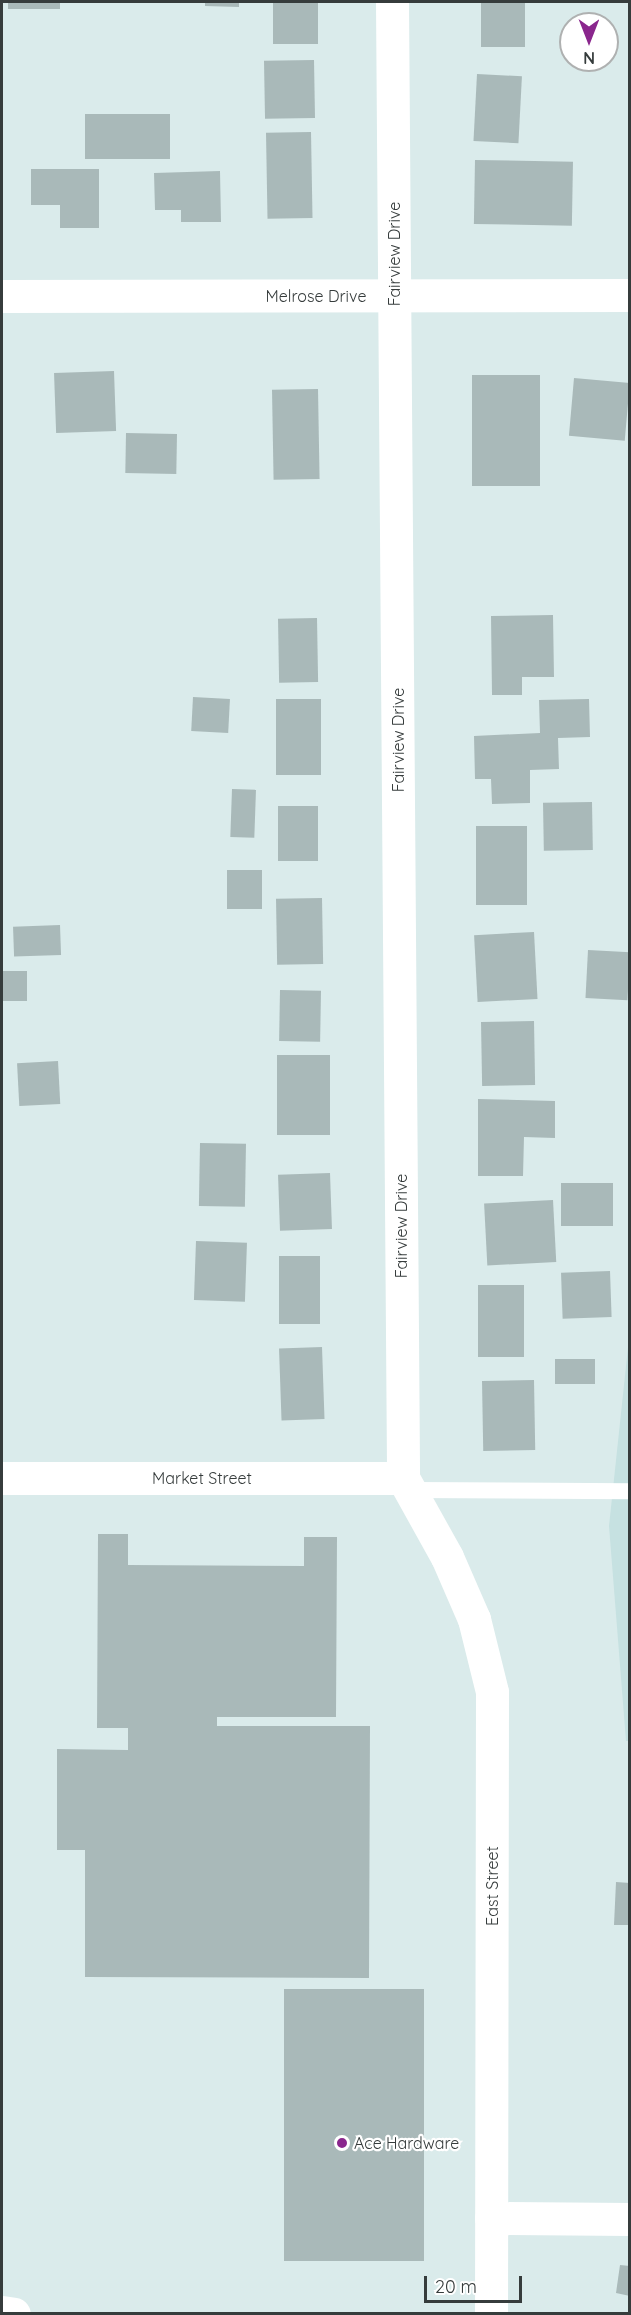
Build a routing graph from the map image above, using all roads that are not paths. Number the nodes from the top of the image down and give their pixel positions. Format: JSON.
{"nodes":[{"id":1,"x":392,"y":2,"type":"edge"},
{"id":2,"x":630,"y":295,"type":"edge"},
{"id":3,"x":2,"y":296,"type":"edge"},
{"id":4,"x":394,"y":296,"type":"junction"},
{"id":5,"x":2,"y":1478,"type":"edge"},
{"id":6,"x":407,"y":1484,"type":"junction"},
{"id":7,"x":630,"y":1491,"type":"edge"},
{"id":8,"x":491,"y":2218,"type":"junction"},
{"id":9,"x":630,"y":2219,"type":"edge"},
{"id":10,"x":2,"y":2312,"type":"edge"},
{"id":11,"x":14,"y":2313,"type":"edge"},
{"id":12,"x":491,"y":2313,"type":"edge"}],
"edges":[{"from":1,"to":4,"type":"street","name":"Fairview Drive"},
{"from":2,"to":4,"type":"street","name":"Melrose Drive"},
{"from":3,"to":4,"type":"street","name":"Melrose Drive"},
{"from":4,"to":6,"type":"street","name":"Fairview Drive"},
{"from":5,"to":6,"type":"street","name":"Market Street"},
{"from":6,"to":7,"type":"lane"},
{"from":6,"to":8,"type":"street","name":"East Street"},
{"from":8,"to":9,"type":"street"},
{"from":8,"to":12,"type":"street","name":"East Street"},
{"from":10,"to":11,"type":"street"}]}
